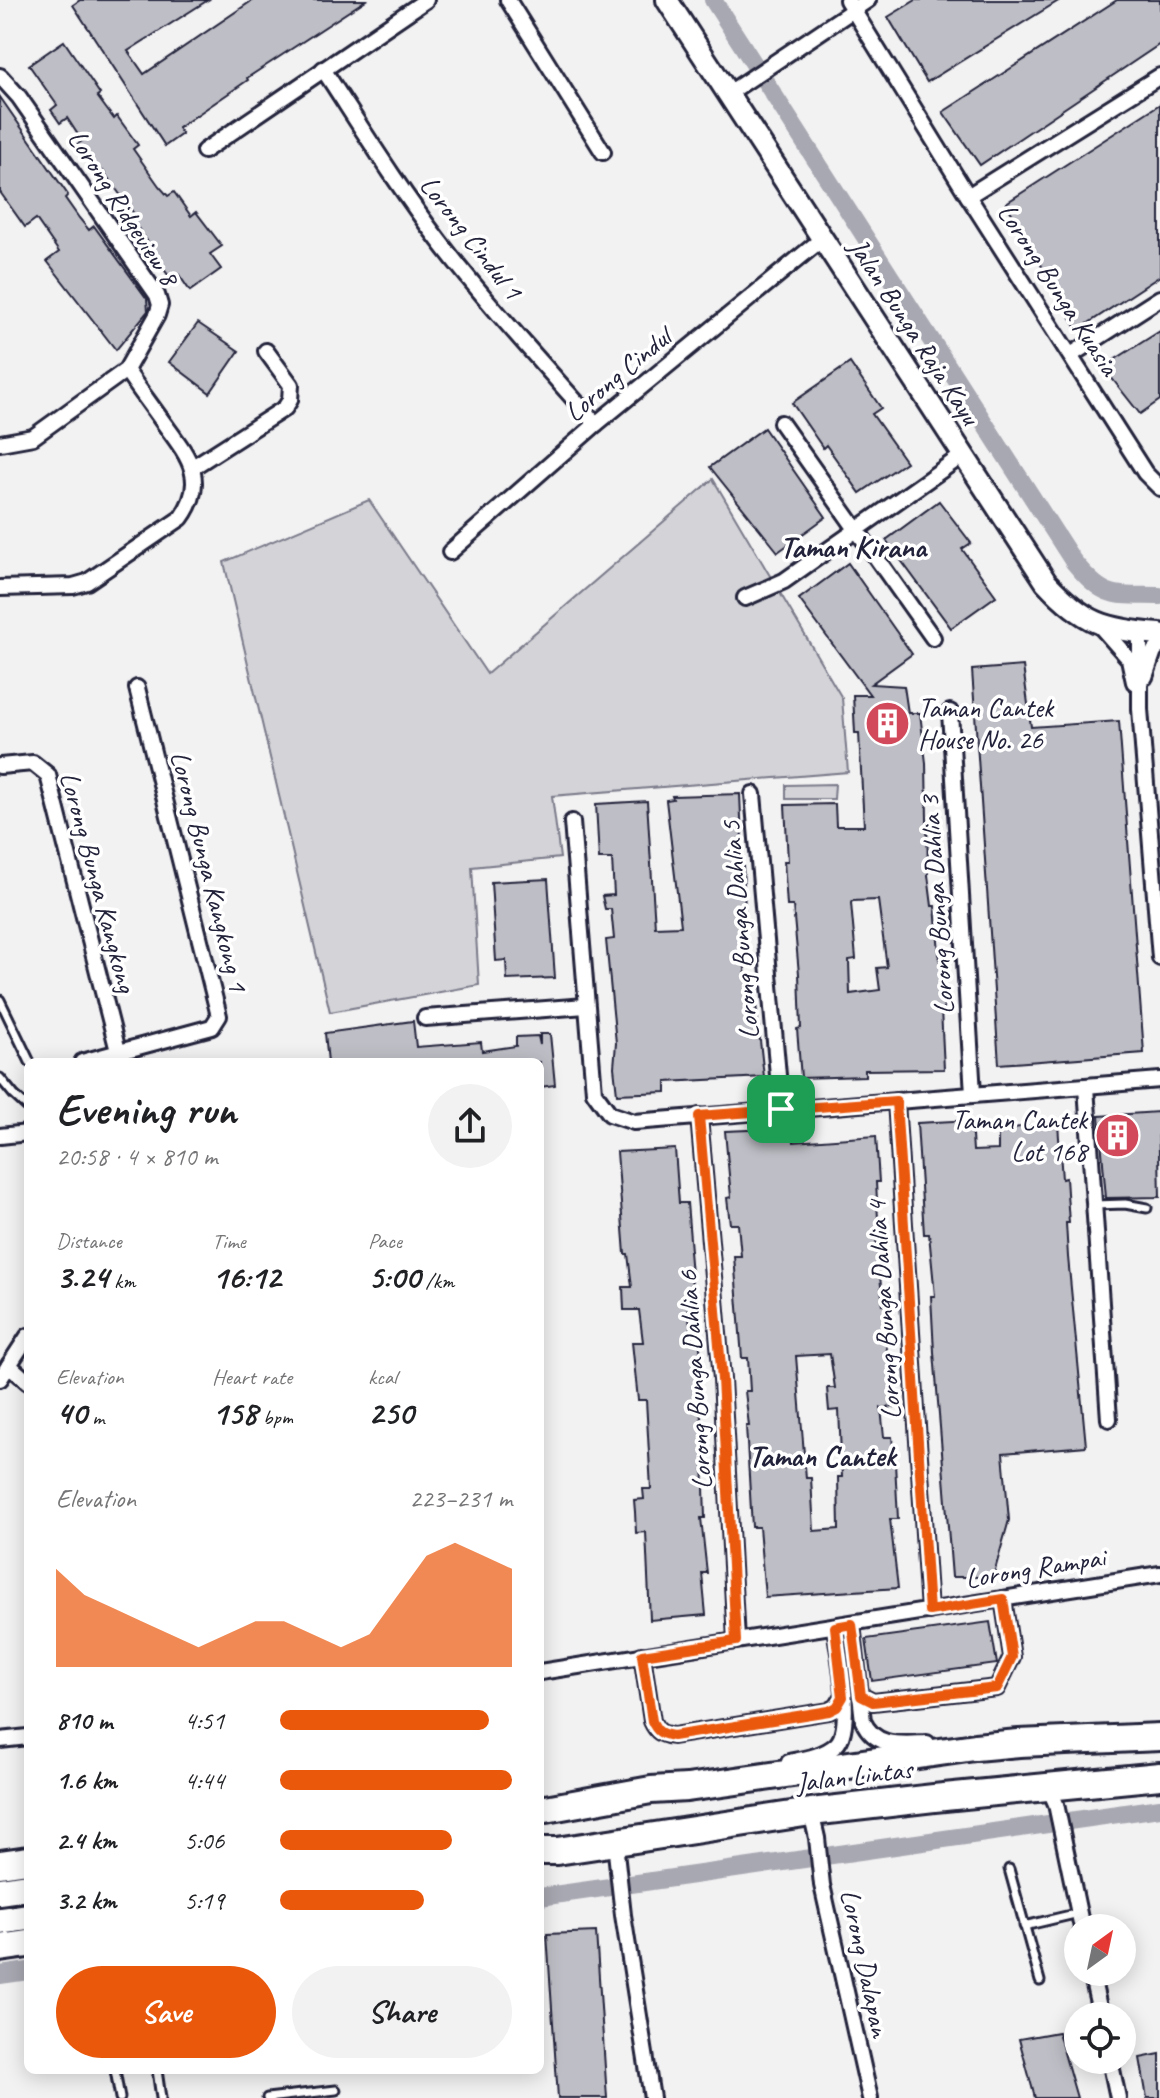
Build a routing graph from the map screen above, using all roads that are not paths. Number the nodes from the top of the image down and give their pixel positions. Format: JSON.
{"nodes":[{"id":1,"x":426,"y":0,"type":"edge"},
{"id":2,"x":508,"y":0,"type":"edge"},
{"id":3,"x":667,"y":0,"type":"edge"},
{"id":4,"x":868,"y":0,"type":"edge"},
{"id":5,"x":851,"y":5,"type":"edge"},
{"id":6,"x":323,"y":69,"type":"junction"},
{"id":7,"x":0,"y":76,"type":"edge"},
{"id":8,"x":1160,"y":76,"type":"edge"},
{"id":9,"x":729,"y":93,"type":"junction"},
{"id":10,"x":204,"y":151,"type":"dead end"},
{"id":11,"x":603,"y":152,"type":"dead end"},
{"id":12,"x":968,"y":196,"type":"junction"},
{"id":13,"x":822,"y":239,"type":"junction"},
{"id":14,"x":1160,"y":298,"type":"edge"},
{"id":15,"x":266,"y":351,"type":"dead end"},
{"id":16,"x":1071,"y":355,"type":"junction"},
{"id":17,"x":126,"y":370,"type":"junction"},
{"id":18,"x":781,"y":423,"type":"dead end"},
{"id":19,"x":596,"y":424,"type":"junction"},
{"id":20,"x":0,"y":443,"type":"edge"},
{"id":21,"x":963,"y":455,"type":"junction"},
{"id":22,"x":193,"y":467,"type":"junction"},
{"id":23,"x":1160,"y":488,"type":"edge"},
{"id":24,"x":856,"y":529,"type":"junction"},
{"id":25,"x":450,"y":552,"type":"dead end"},
{"id":26,"x":0,"y":588,"type":"edge"},
{"id":27,"x":745,"y":598,"type":"dead end"},
{"id":28,"x":1099,"y":625,"type":"junction"},
{"id":29,"x":1150,"y":633,"type":"edge"},
{"id":30,"x":933,"y":638,"type":"dead end"},
{"id":31,"x":1160,"y":645,"type":"edge"},
{"id":32,"x":137,"y":688,"type":"dead end"},
{"id":33,"x":1140,"y":709,"type":"junction"},
{"id":34,"x":950,"y":712,"type":"dead end"},
{"id":35,"x":1153,"y":764,"type":"edge"},
{"id":36,"x":0,"y":766,"type":"edge"},
{"id":37,"x":753,"y":794,"type":"dead end"},
{"id":38,"x":572,"y":822,"type":"dead end"},
{"id":39,"x":1160,"y":958,"type":"edge"},
{"id":40,"x":0,"y":1000,"type":"edge"},
{"id":41,"x":586,"y":1006,"type":"junction"},
{"id":42,"x":425,"y":1018,"type":"dead end"},
{"id":43,"x":118,"y":1051,"type":"junction"},
{"id":44,"x":28,"y":1058,"type":"edge"},
{"id":45,"x":95,"y":1058,"type":"edge"},
{"id":46,"x":0,"y":1078,"type":"edge"},
{"id":47,"x":1160,"y":1080,"type":"edge"},
{"id":48,"x":1086,"y":1087,"type":"junction"},
{"id":49,"x":973,"y":1094,"type":"junction"},
{"id":50,"x":896,"y":1101,"type":"junction"},
{"id":51,"x":24,"y":1104,"type":"edge"},
{"id":52,"x":781,"y":1109,"type":"junction"},
{"id":53,"x":699,"y":1116,"type":"junction"},
{"id":54,"x":24,"y":1133,"type":"edge"},
{"id":55,"x":0,"y":1136,"type":"edge"},
{"id":56,"x":1093,"y":1205,"type":"junction"},
{"id":57,"x":1147,"y":1208,"type":"dead end"},
{"id":58,"x":24,"y":1342,"type":"edge"},
{"id":59,"x":9,"y":1365,"type":"junction"},
{"id":60,"x":24,"y":1378,"type":"edge"},
{"id":61,"x":0,"y":1379,"type":"edge"},
{"id":62,"x":1109,"y":1419,"type":"dead end"},
{"id":63,"x":1160,"y":1574,"type":"edge"},
{"id":64,"x":1003,"y":1599,"type":"junction"},
{"id":65,"x":929,"y":1611,"type":"junction"},
{"id":66,"x":852,"y":1624,"type":"junction"},
{"id":67,"x":835,"y":1627,"type":"junction"},
{"id":68,"x":736,"y":1641,"type":"junction"},
{"id":69,"x":642,"y":1655,"type":"junction"},
{"id":70,"x":544,"y":1671,"type":"edge"},
{"id":71,"x":861,"y":1696,"type":"junction"},
{"id":72,"x":843,"y":1697,"type":"junction"},
{"id":73,"x":1160,"y":1723,"type":"edge"},
{"id":74,"x":24,"y":1737,"type":"edge"},
{"id":75,"x":1160,"y":1737,"type":"edge"},
{"id":76,"x":0,"y":1740,"type":"edge"},
{"id":77,"x":1019,"y":1743,"type":"junction"},
{"id":78,"x":975,"y":1747,"type":"junction"},
{"id":79,"x":1160,"y":1776,"type":"edge"},
{"id":80,"x":687,"y":1788,"type":"junction"},
{"id":81,"x":1052,"y":1796,"type":"junction"},
{"id":82,"x":545,"y":1807,"type":"edge"},
{"id":83,"x":814,"y":1825,"type":"junction"},
{"id":84,"x":615,"y":1843,"type":"junction"},
{"id":85,"x":546,"y":1855,"type":"edge"},
{"id":86,"x":24,"y":1861,"type":"edge"},
{"id":87,"x":0,"y":1864,"type":"edge"},
{"id":88,"x":1009,"y":1869,"type":"dead end"},
{"id":89,"x":24,"y":1888,"type":"edge"},
{"id":90,"x":0,"y":1891,"type":"edge"},
{"id":91,"x":1079,"y":1914,"type":"edge"},
{"id":92,"x":24,"y":1918,"type":"edge"},
{"id":93,"x":0,"y":1921,"type":"edge"},
{"id":94,"x":1064,"y":1922,"type":"edge"},
{"id":95,"x":1024,"y":1926,"type":"junction"},
{"id":96,"x":24,"y":1945,"type":"edge"},
{"id":97,"x":0,"y":1948,"type":"edge"},
{"id":98,"x":1040,"y":1981,"type":"dead end"},
{"id":99,"x":116,"y":2074,"type":"edge"},
{"id":100,"x":158,"y":2074,"type":"edge"},
{"id":101,"x":1113,"y":2074,"type":"edge"},
{"id":102,"x":336,"y":2090,"type":"dead end"},
{"id":103,"x":120,"y":2098,"type":"edge"},
{"id":104,"x":161,"y":2098,"type":"edge"},
{"id":105,"x":267,"y":2098,"type":"edge"},
{"id":106,"x":652,"y":2098,"type":"edge"},
{"id":107,"x":870,"y":2098,"type":"edge"},
{"id":108,"x":1118,"y":2098,"type":"edge"}],
"edges":[{"from":1,"to":6,"type":"street"},
{"from":2,"to":11,"type":"street"},
{"from":3,"to":9,"type":"street","name":"Jalan Bunga Raja Kayu"},
{"from":4,"to":5,"type":"street"},
{"from":5,"to":9,"type":"street"},
{"from":5,"to":12,"type":"street","name":"Lorong Bunga Kuasia"},
{"from":6,"to":10,"type":"street"},
{"from":6,"to":19,"type":"street","name":"Lorong Cindul 1"},
{"from":7,"to":17,"type":"street","name":"Lorong Ridgeview 8"},
{"from":8,"to":12,"type":"street"},
{"from":9,"to":13,"type":"street","name":"Jalan Bunga Raja Kayu"},
{"from":12,"to":16,"type":"street","name":"Lorong Bunga Kuasia"},
{"from":13,"to":19,"type":"street","name":"Lorong Cindul"},
{"from":13,"to":21,"type":"street","name":"Jalan Bunga Raja Kayu"},
{"from":14,"to":16,"type":"street"},
{"from":15,"to":22,"type":"street"},
{"from":16,"to":23,"type":"street","name":"Lorong Bunga Kuasia"},
{"from":17,"to":20,"type":"street","name":"Lorong Ridgeview 8"},
{"from":17,"to":22,"type":"street"},
{"from":18,"to":24,"type":"street"},
{"from":19,"to":25,"type":"street","name":"Lorong Cindul"},
{"from":21,"to":24,"type":"street"},
{"from":21,"to":28,"type":"street","name":"Jalan Bunga Raja Kayu"},
{"from":22,"to":26,"type":"street"},
{"from":24,"to":27,"type":"street"},
{"from":24,"to":30,"type":"street"},
{"from":28,"to":29,"type":"street","name":"Jalan Bunga Raja Kayu"},
{"from":28,"to":33,"type":"street"},
{"from":29,"to":33,"type":"street"},
{"from":31,"to":33,"type":"street"},
{"from":32,"to":43,"type":"street","name":"Lorong Bunga Kangkong 1"},
{"from":33,"to":35,"type":"street"},
{"from":34,"to":49,"type":"street","name":"Lorong Bunga Dahlia 3"},
{"from":35,"to":39,"type":"street"},
{"from":36,"to":43,"type":"street","name":"Lorong Bunga Kangkong"},
{"from":37,"to":52,"type":"street","name":"Lorong Bunga Dahlia 5"},
{"from":38,"to":41,"type":"street"},
{"from":40,"to":44,"type":"lane"},
{"from":41,"to":42,"type":"street"},
{"from":41,"to":53,"type":"street"},
{"from":43,"to":45,"type":"street","name":"Lorong Bunga Kangkong 1"},
{"from":46,"to":51,"type":"lane"},
{"from":47,"to":48,"type":"street"},
{"from":48,"to":49,"type":"street"},
{"from":48,"to":56,"type":"street"},
{"from":49,"to":50,"type":"street"},
{"from":50,"to":52,"type":"street"},
{"from":50,"to":65,"type":"street","name":"Lorong Bunga Dahlia 4"},
{"from":52,"to":53,"type":"street"},
{"from":53,"to":68,"type":"street","name":"Lorong Bunga Dahlia 6"},
{"from":54,"to":55,"type":"street"},
{"from":56,"to":57,"type":"lane"},
{"from":56,"to":62,"type":"street"},
{"from":58,"to":59,"type":"street"},
{"from":59,"to":60,"type":"street"},
{"from":59,"to":61,"type":"street"},
{"from":63,"to":64,"type":"street","name":"Lorong Rampai"},
{"from":64,"to":65,"type":"street","name":"Lorong Rampai"},
{"from":64,"to":71,"type":"street"},
{"from":65,"to":66,"type":"street","name":"Lorong Rampai"},
{"from":66,"to":67,"type":"street","name":"Lorong Rampai"},
{"from":66,"to":71,"type":"street"},
{"from":67,"to":68,"type":"street","name":"Lorong Rampai"},
{"from":67,"to":72,"type":"street"},
{"from":68,"to":69,"type":"street","name":"Lorong Rampai"},
{"from":69,"to":70,"type":"street","name":"Lorong Rampai"},
{"from":69,"to":72,"type":"street"},
{"from":71,"to":78,"type":"street"},
{"from":72,"to":80,"type":"street"},
{"from":73,"to":77,"type":"highway","name":"Jalan Lintas"},
{"from":74,"to":76,"type":"street"},
{"from":75,"to":77,"type":"highway","name":"Jalan Lintas"},
{"from":77,"to":78,"type":"highway","name":"Jalan Lintas"},
{"from":78,"to":80,"type":"highway","name":"Jalan Lintas"},
{"from":79,"to":81,"type":"highway","name":"Jalan Lintas"},
{"from":80,"to":82,"type":"highway","name":"Jalan Lintas"},
{"from":81,"to":83,"type":"highway","name":"Jalan Lintas"},
{"from":81,"to":91,"type":"street"},
{"from":83,"to":84,"type":"highway","name":"Jalan Lintas"},
{"from":83,"to":107,"type":"street","name":"Lorong Dalapan"},
{"from":84,"to":85,"type":"highway","name":"Jalan Lintas"},
{"from":84,"to":106,"type":"street"},
{"from":86,"to":87,"type":"highway"},
{"from":88,"to":95,"type":"lane"},
{"from":89,"to":90,"type":"highway"},
{"from":92,"to":93,"type":"highway"},
{"from":94,"to":95,"type":"lane"},
{"from":95,"to":98,"type":"lane"},
{"from":96,"to":97,"type":"highway"},
{"from":99,"to":103,"type":"lane"},
{"from":100,"to":104,"type":"lane"},
{"from":101,"to":108,"type":"street"},
{"from":102,"to":105,"type":"lane"}]}
